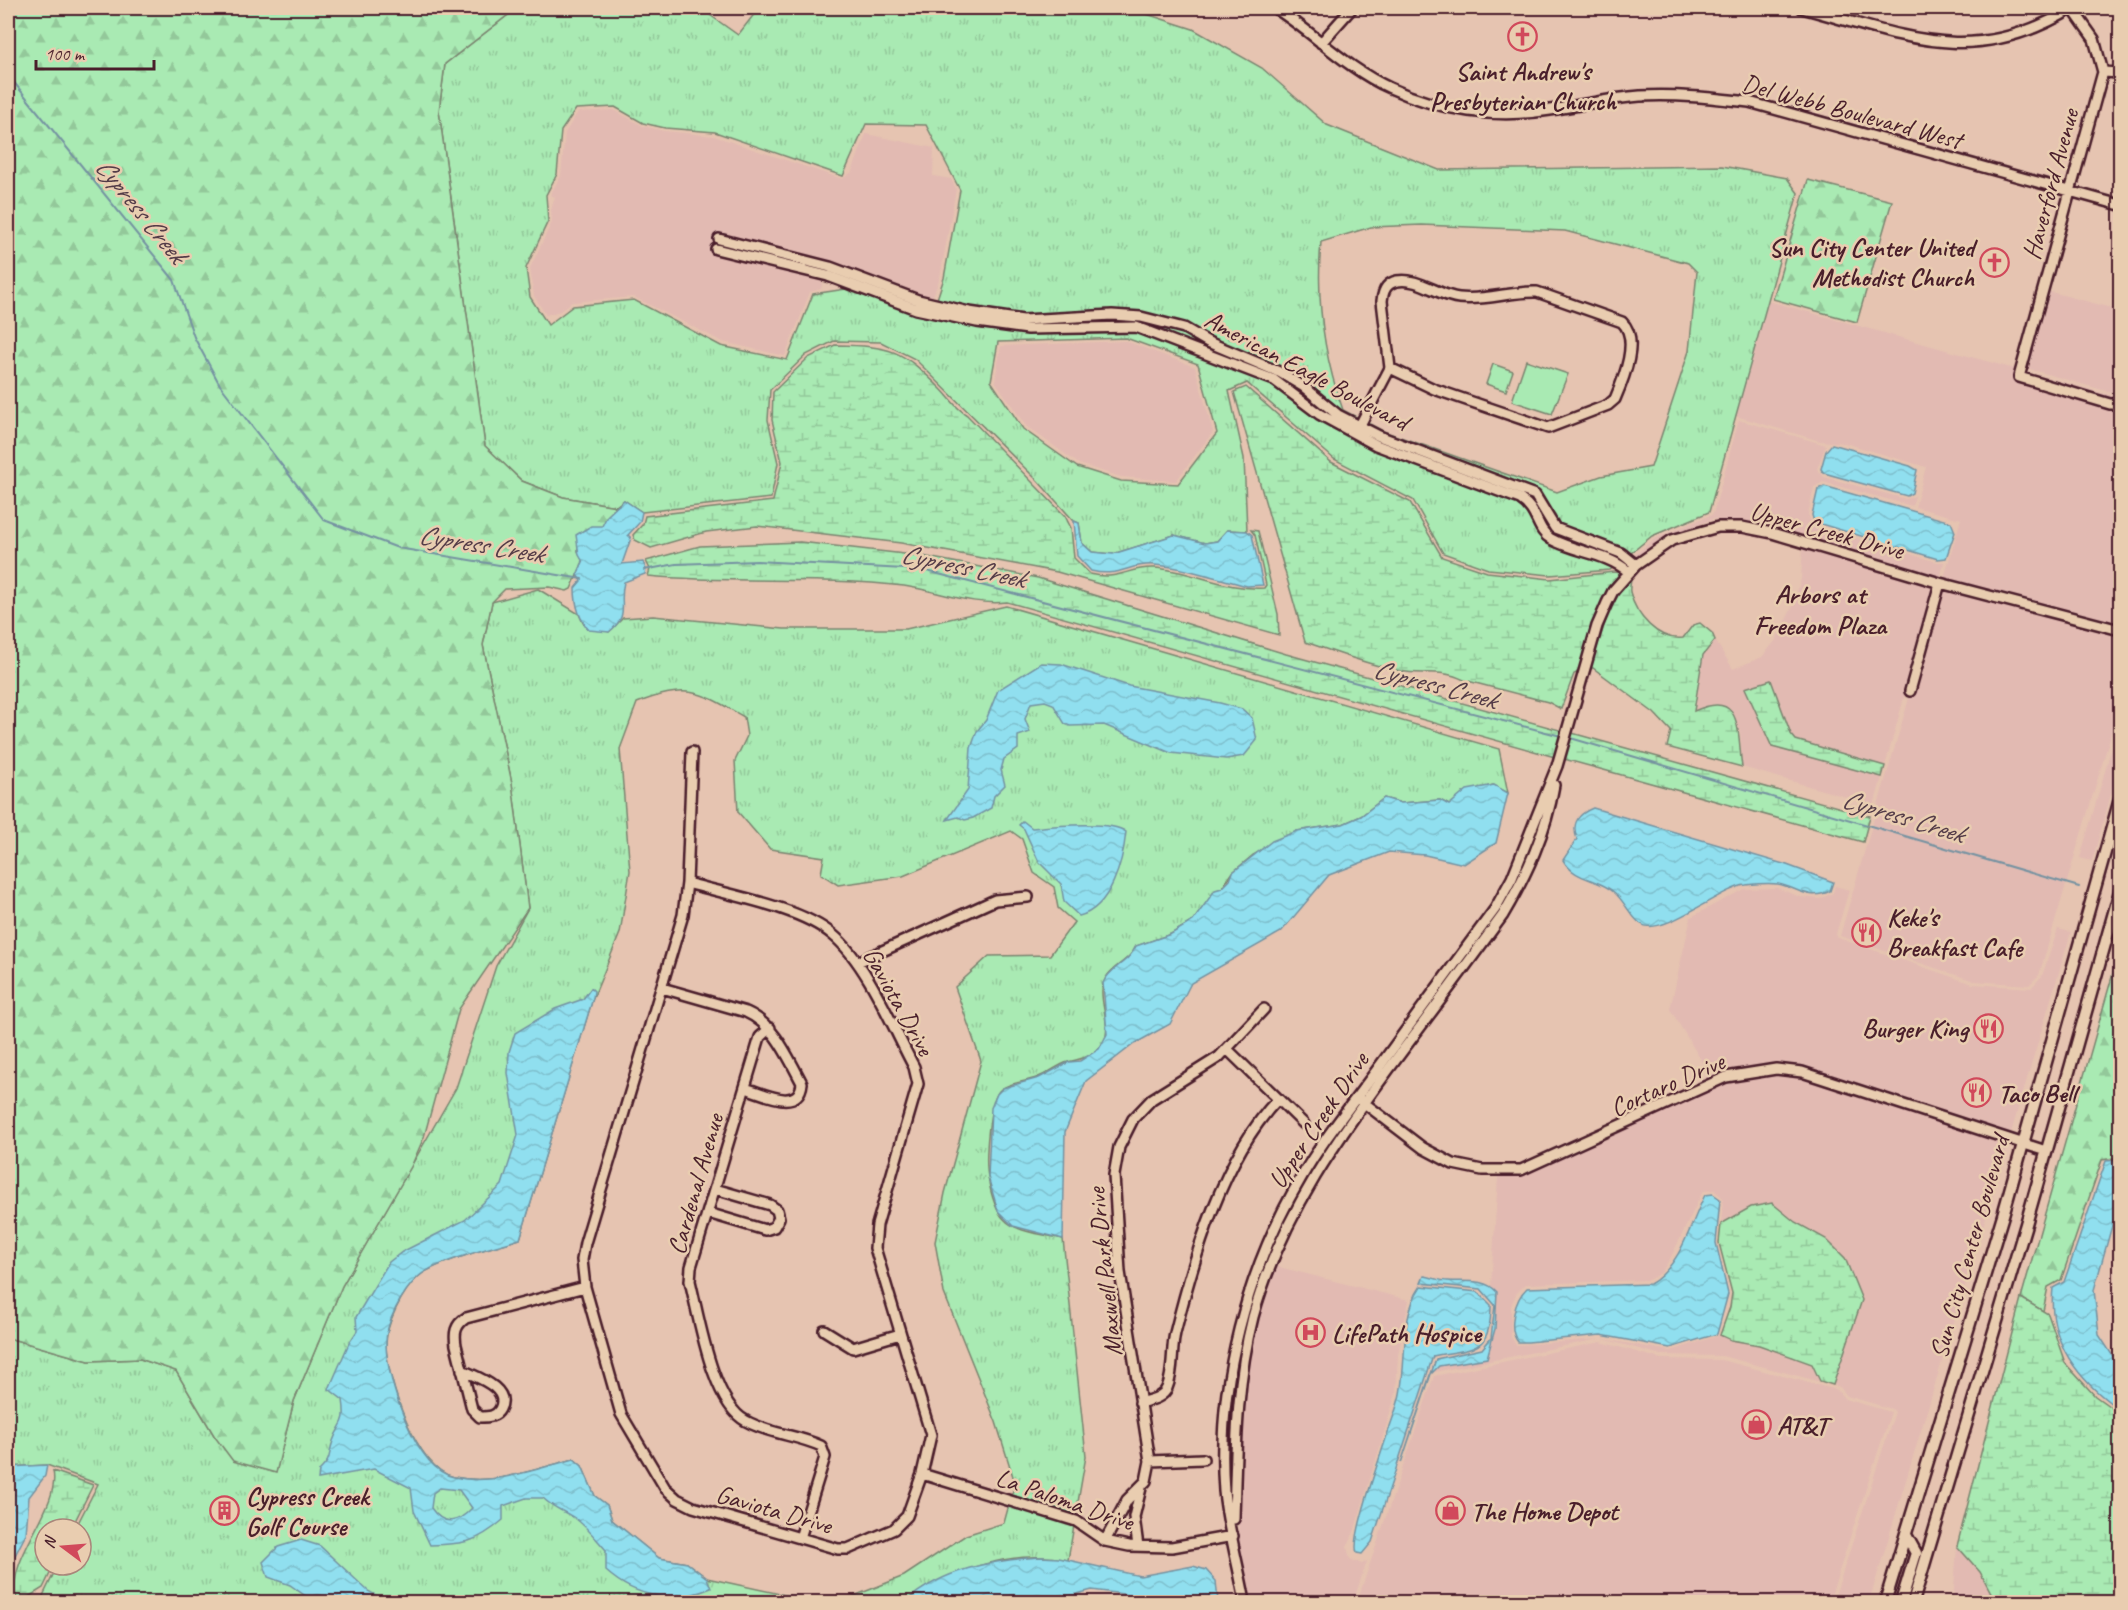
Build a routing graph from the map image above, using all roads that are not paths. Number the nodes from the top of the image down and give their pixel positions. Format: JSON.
{"nodes":[{"id":1,"x":1275,"y":8,"type":"edge"},
{"id":2,"x":1352,"y":8,"type":"edge"},
{"id":3,"x":1802,"y":8,"type":"edge"},
{"id":4,"x":2072,"y":8,"type":"edge"},
{"id":5,"x":1831,"y":11,"type":"edge"},
{"id":6,"x":1321,"y":43,"type":"junction"},
{"id":7,"x":2103,"y":72,"type":"junction"},
{"id":8,"x":2121,"y":73,"type":"edge"},
{"id":9,"x":2070,"y":191,"type":"junction"},
{"id":10,"x":2121,"y":205,"type":"edge"},
{"id":11,"x":718,"y":244,"type":"dead end"},
{"id":12,"x":735,"y":249,"type":"junction"},
{"id":13,"x":1390,"y":368,"type":"junction"},
{"id":14,"x":2110,"y":404,"type":"junction"},
{"id":15,"x":2121,"y":404,"type":"edge"},
{"id":16,"x":2121,"y":412,"type":"edge"},
{"id":17,"x":1360,"y":426,"type":"junction"},
{"id":18,"x":1355,"y":435,"type":"junction"},
{"id":19,"x":1632,"y":568,"type":"junction"},
{"id":20,"x":1940,"y":583,"type":"junction"},
{"id":21,"x":2121,"y":630,"type":"edge"},
{"id":22,"x":1910,"y":691,"type":"dead end"},
{"id":23,"x":692,"y":752,"type":"dead end"},
{"id":24,"x":2121,"y":799,"type":"edge"},
{"id":25,"x":687,"y":883,"type":"junction"},
{"id":26,"x":2121,"y":891,"type":"edge"},
{"id":27,"x":1028,"y":897,"type":"dead end"},
{"id":28,"x":858,"y":962,"type":"junction"},
{"id":29,"x":662,"y":988,"type":"junction"},
{"id":30,"x":1264,"y":1010,"type":"dead end"},
{"id":31,"x":770,"y":1028,"type":"junction"},
{"id":32,"x":1227,"y":1049,"type":"junction"},
{"id":33,"x":745,"y":1088,"type":"junction"},
{"id":34,"x":1278,"y":1099,"type":"junction"},
{"id":35,"x":1360,"y":1100,"type":"junction"},
{"id":36,"x":1304,"y":1124,"type":"dead end"},
{"id":37,"x":2023,"y":1145,"type":"junction"},
{"id":38,"x":2046,"y":1152,"type":"junction"},
{"id":39,"x":715,"y":1189,"type":"junction"},
{"id":40,"x":708,"y":1213,"type":"junction"},
{"id":41,"x":585,"y":1287,"type":"junction"},
{"id":42,"x":824,"y":1330,"type":"dead end"},
{"id":43,"x":900,"y":1334,"type":"junction"},
{"id":44,"x":462,"y":1370,"type":"junction"},
{"id":45,"x":1140,"y":1403,"type":"junction"},
{"id":46,"x":1203,"y":1459,"type":"dead end"},
{"id":47,"x":1150,"y":1461,"type":"junction"},
{"id":48,"x":922,"y":1474,"type":"junction"},
{"id":49,"x":1142,"y":1485,"type":"junction"},
{"id":50,"x":1906,"y":1535,"type":"junction"},
{"id":51,"x":1233,"y":1536,"type":"junction"},
{"id":52,"x":800,"y":1538,"type":"junction"},
{"id":53,"x":1105,"y":1541,"type":"junction"},
{"id":54,"x":1138,"y":1546,"type":"junction"},
{"id":55,"x":1245,"y":1602,"type":"edge"},
{"id":56,"x":1885,"y":1602,"type":"edge"},
{"id":57,"x":1901,"y":1602,"type":"edge"},
{"id":58,"x":1913,"y":1602,"type":"edge"}],
"edges":[{"from":1,"to":6,"type":"street","name":"Del Webb Boulevard West"},
{"from":2,"to":6,"type":"street"},
{"from":3,"to":5,"type":"street"},
{"from":4,"to":5,"type":"street"},
{"from":4,"to":7,"type":"street"},
{"from":6,"to":9,"type":"street","name":"Del Webb Boulevard West"},
{"from":7,"to":8,"type":"street"},
{"from":7,"to":9,"type":"street","name":"Haverford Avenue"},
{"from":9,"to":10,"type":"street","name":"Del Webb Boulevard West"},
{"from":9,"to":14,"type":"street","name":"Haverford Avenue"},
{"from":11,"to":12,"type":"street","name":"American Eagle Boulevard"},
{"from":12,"to":17,"type":"street","name":"American Eagle Boulevard"},
{"from":12,"to":18,"type":"street","name":"American Eagle Boulevard"},
{"from":13,"to":13,"type":"street"},
{"from":13,"to":17,"type":"street"},
{"from":14,"to":15,"type":"street"},
{"from":14,"to":16,"type":"street"},
{"from":17,"to":18,"type":"street"},
{"from":17,"to":19,"type":"street","name":"American Eagle Boulevard"},
{"from":18,"to":19,"type":"street","name":"American Eagle Boulevard"},
{"from":19,"to":20,"type":"street","name":"Upper Creek Drive"},
{"from":19,"to":35,"type":"street","name":"Upper Creek Drive"},
{"from":20,"to":21,"type":"street","name":"Upper Creek Drive"},
{"from":20,"to":22,"type":"street"},
{"from":23,"to":25,"type":"street","name":"Gaviota Drive"},
{"from":24,"to":37,"type":"main road","name":"Sun City Center Boulevard"},
{"from":25,"to":28,"type":"street","name":"Gaviota Drive"},
{"from":25,"to":29,"type":"street","name":"Gaviota Drive"},
{"from":26,"to":38,"type":"main road","name":"Sun City Center Boulevard"},
{"from":27,"to":28,"type":"street"},
{"from":28,"to":43,"type":"street","name":"Gaviota Drive"},
{"from":29,"to":31,"type":"street"},
{"from":29,"to":41,"type":"street","name":"Gaviota Drive"},
{"from":30,"to":32,"type":"street","name":"Maxwell Park Drive"},
{"from":31,"to":33,"type":"street","name":"Cardenal Avenue"},
{"from":31,"to":33,"type":"street"},
{"from":32,"to":34,"type":"street"},
{"from":32,"to":45,"type":"street","name":"Maxwell Park Drive"},
{"from":33,"to":39,"type":"street","name":"Cardenal Avenue"},
{"from":34,"to":36,"type":"street"},
{"from":34,"to":45,"type":"street"},
{"from":35,"to":37,"type":"street","name":"Cortaro Drive"},
{"from":35,"to":51,"type":"street","name":"Upper Creek Drive"},
{"from":37,"to":38,"type":"street","name":"Cortaro Drive"},
{"from":37,"to":50,"type":"main road","name":"Sun City Center Boulevard"},
{"from":38,"to":58,"type":"main road","name":"Sun City Center Boulevard"},
{"from":39,"to":40,"type":"street","name":"Cardenal Avenue"},
{"from":39,"to":40,"type":"street"},
{"from":40,"to":52,"type":"street","name":"Cardenal Avenue"},
{"from":41,"to":44,"type":"street"},
{"from":41,"to":52,"type":"street","name":"Gaviota Drive"},
{"from":42,"to":43,"type":"street"},
{"from":43,"to":48,"type":"street","name":"Gaviota Drive"},
{"from":44,"to":44,"type":"street"},
{"from":45,"to":47,"type":"street","name":"Maxwell Park Drive"},
{"from":46,"to":47,"type":"street"},
{"from":47,"to":49,"type":"street","name":"Maxwell Park Drive"},
{"from":48,"to":52,"type":"street","name":"Gaviota Drive"},
{"from":48,"to":53,"type":"street","name":"La Paloma Drive"},
{"from":49,"to":53,"type":"street","name":"Maxwell Park Drive"},
{"from":49,"to":54,"type":"street","name":"Maxwell Park Drive"},
{"from":50,"to":56,"type":"main road","name":"Sun City Center Boulevard"},
{"from":50,"to":57,"type":"main road"},
{"from":51,"to":54,"type":"street","name":"La Paloma Drive"},
{"from":51,"to":55,"type":"street","name":"Upper Creek Drive"},
{"from":53,"to":54,"type":"street","name":"La Paloma Drive"}]}
